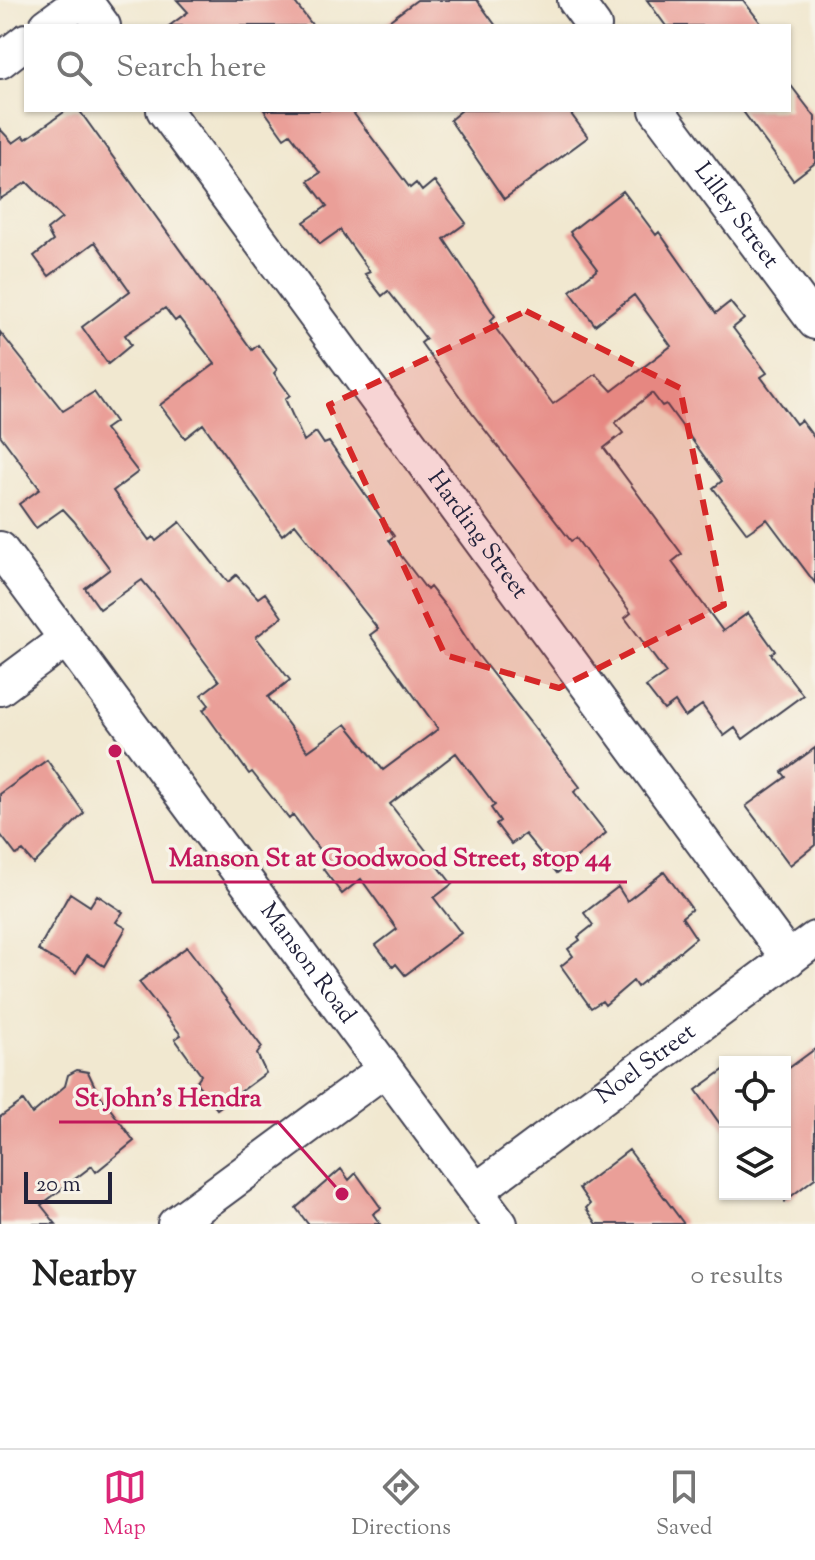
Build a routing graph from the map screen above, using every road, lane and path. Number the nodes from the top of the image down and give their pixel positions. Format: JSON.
{"nodes":[{"id":1,"x":83,"y":0,"type":"edge"},
{"id":2,"x":575,"y":0,"type":"edge"},
{"id":3,"x":50,"y":24,"type":"edge"},
{"id":4,"x":101,"y":24,"type":"edge"},
{"id":5,"x":593,"y":24,"type":"edge"},
{"id":6,"x":24,"y":43,"type":"edge"},
{"id":7,"x":0,"y":61,"type":"edge"},
{"id":8,"x":166,"y":112,"type":"edge"},
{"id":9,"x":658,"y":112,"type":"edge"},
{"id":10,"x":815,"y":322,"type":"edge"},
{"id":11,"x":0,"y":549,"type":"edge"},
{"id":12,"x":66,"y":639,"type":"junction"},
{"id":13,"x":0,"y":688,"type":"edge"},
{"id":14,"x":802,"y":949,"type":"edge"},
{"id":15,"x":385,"y":1069,"type":"junction"},
{"id":16,"x":476,"y":1191,"type":"junction"},
{"id":17,"x":175,"y":1224,"type":"edge"},
{"id":18,"x":500,"y":1224,"type":"edge"}],
"edges":[{"from":1,"to":3,"type":"street"},
{"from":1,"to":4,"type":"street"},
{"from":2,"to":5,"type":"street"},
{"from":6,"to":7,"type":"street"},
{"from":8,"to":14,"type":"street","name":"Harding Street"},
{"from":9,"to":10,"type":"street","name":"Lilley Street"},
{"from":11,"to":12,"type":"street","name":"Manson Road"},
{"from":12,"to":13,"type":"street"},
{"from":12,"to":15,"type":"street","name":"Manson Road"},
{"from":14,"to":16,"type":"street","name":"Noel Street"},
{"from":15,"to":16,"type":"street","name":"Manson Road"},
{"from":15,"to":17,"type":"street"},
{"from":16,"to":18,"type":"street","name":"Manson Road"}]}
